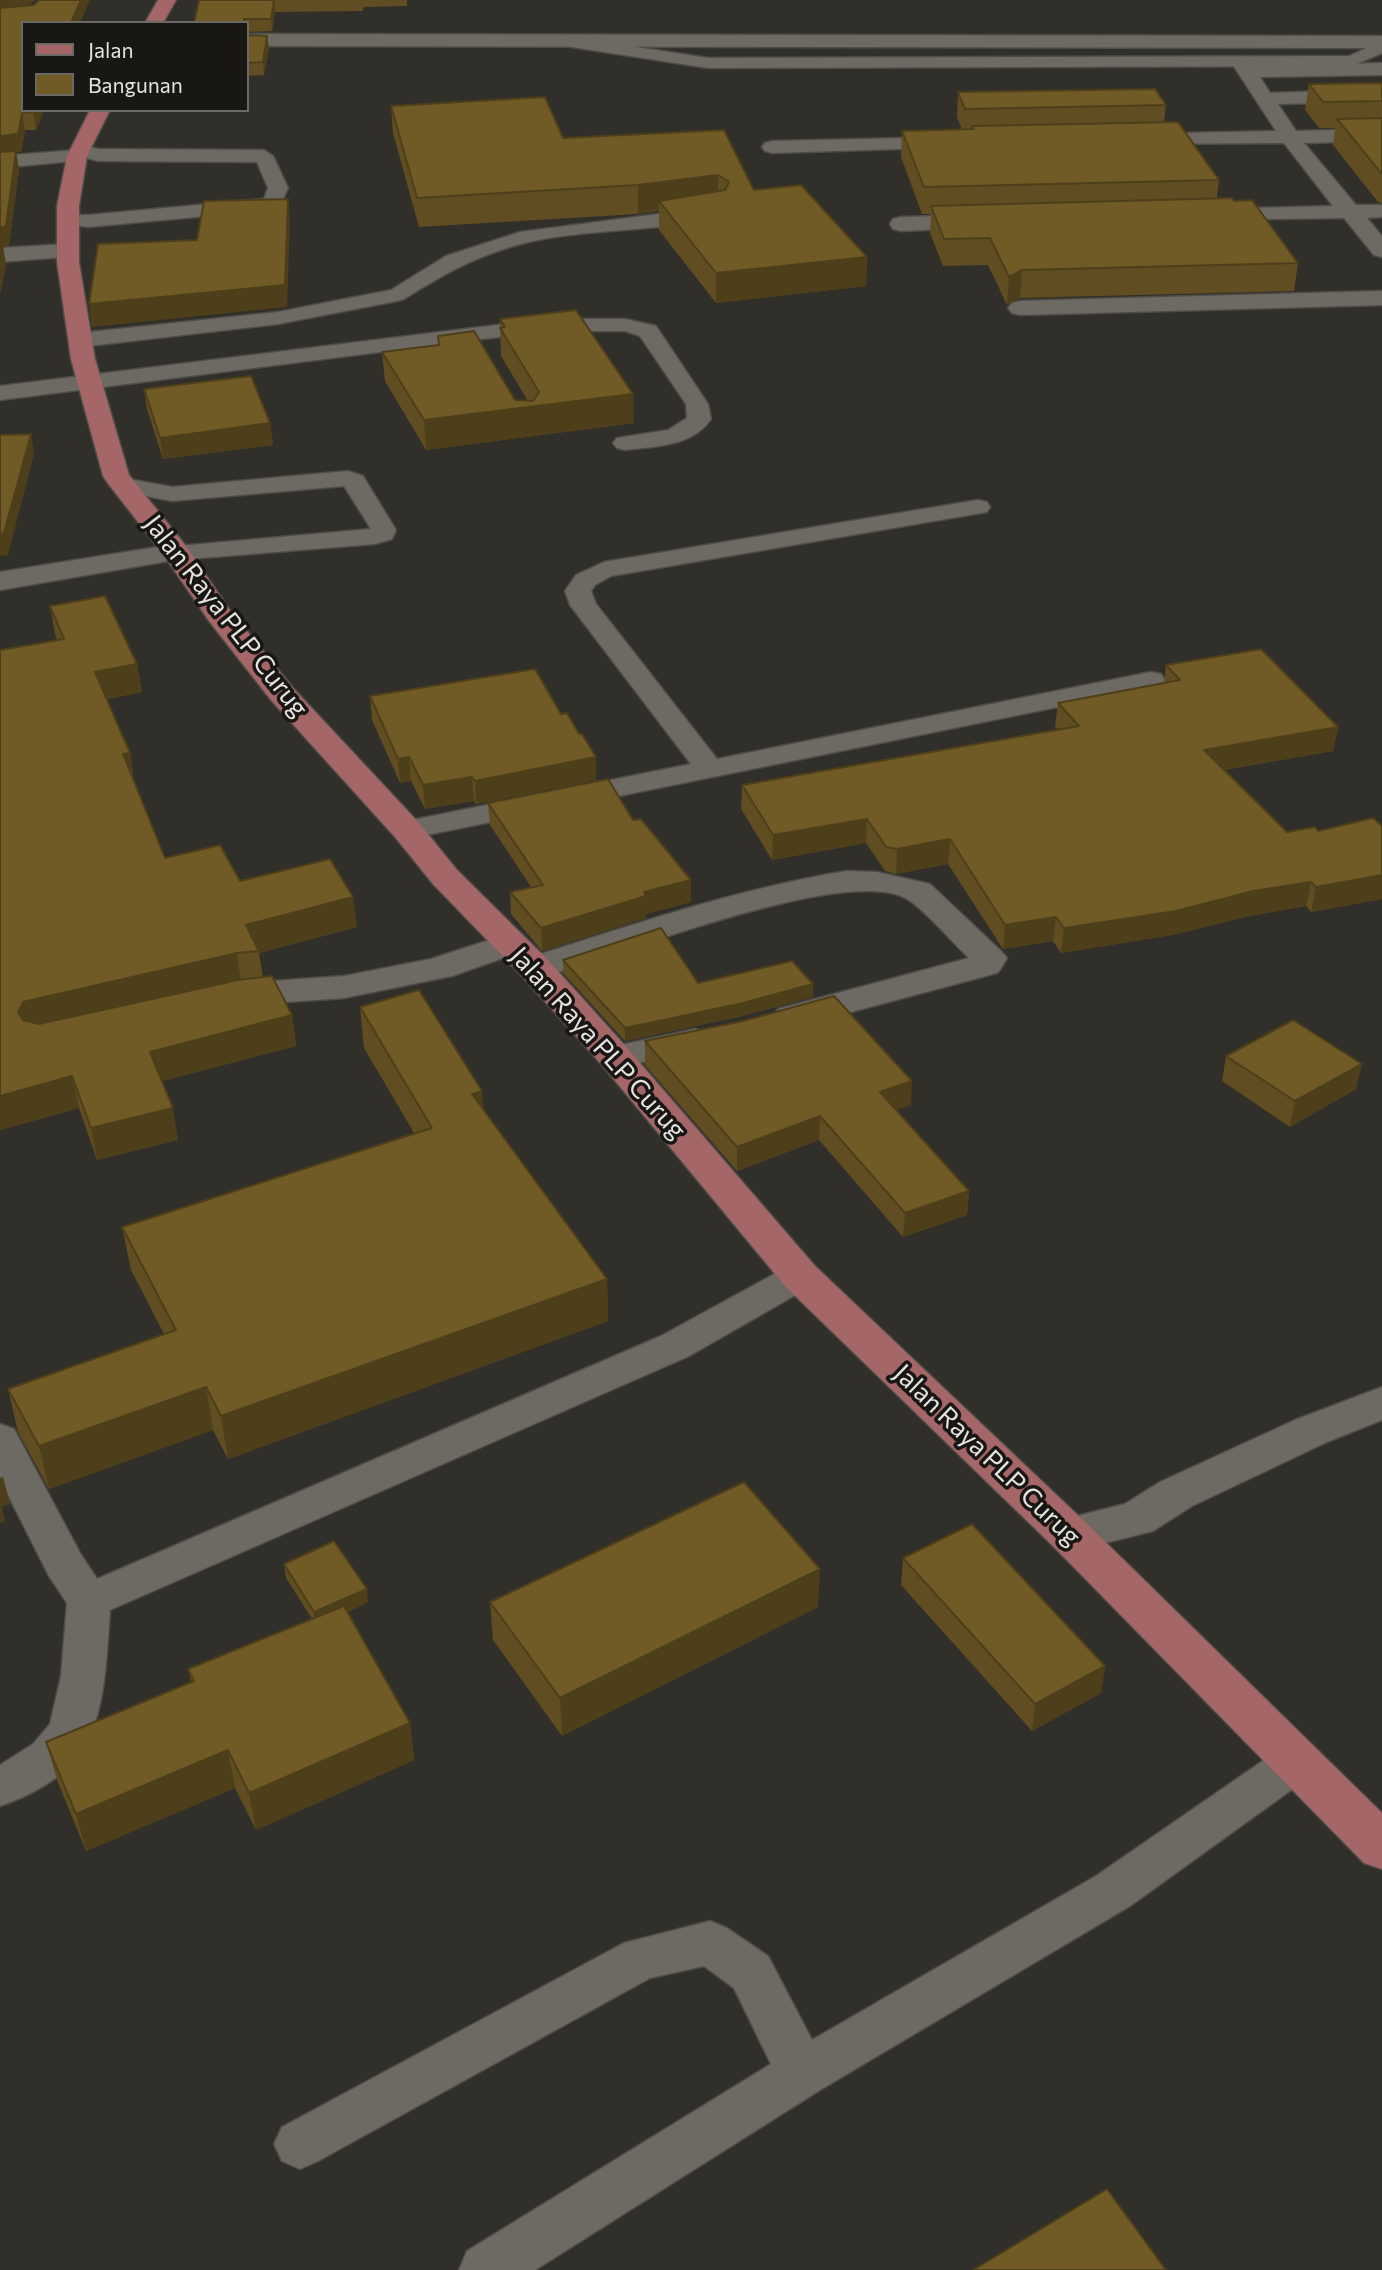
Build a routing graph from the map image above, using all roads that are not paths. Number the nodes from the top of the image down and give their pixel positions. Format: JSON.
{"nodes":[{"id":1,"x":167,"y":0,"type":"edge"},
{"id":2,"x":155,"y":21,"type":"edge"},
{"id":3,"x":1382,"y":28,"type":"edge"},
{"id":4,"x":259,"y":34,"type":"edge"},
{"id":5,"x":914,"y":34,"type":"junction"},
{"id":6,"x":557,"y":40,"type":"junction"},
{"id":7,"x":1382,"y":44,"type":"edge"},
{"id":8,"x":1244,"y":67,"type":"junction"},
{"id":9,"x":1382,"y":69,"type":"edge"},
{"id":10,"x":1382,"y":96,"type":"edge"},
{"id":11,"x":1266,"y":99,"type":"junction"},
{"id":12,"x":99,"y":112,"type":"edge"},
{"id":13,"x":1382,"y":135,"type":"edge"},
{"id":14,"x":1290,"y":137,"type":"junction"},
{"id":15,"x":1113,"y":141,"type":"edge"},
{"id":16,"x":976,"y":143,"type":"edge"},
{"id":17,"x":772,"y":147,"type":"dead end"},
{"id":18,"x":78,"y":153,"type":"junction"},
{"id":19,"x":0,"y":162,"type":"edge"},
{"id":20,"x":1350,"y":211,"type":"junction"},
{"id":21,"x":1382,"y":211,"type":"edge"},
{"id":22,"x":717,"y":212,"type":"edge"},
{"id":23,"x":1186,"y":216,"type":"edge"},
{"id":24,"x":1010,"y":221,"type":"edge"},
{"id":25,"x":901,"y":224,"type":"dead end"},
{"id":26,"x":68,"y":235,"type":"junction"},
{"id":27,"x":1382,"y":250,"type":"edge"},
{"id":28,"x":0,"y":255,"type":"edge"},
{"id":29,"x":1382,"y":298,"type":"edge"},
{"id":30,"x":1020,"y":308,"type":"edge"},
{"id":31,"x":474,"y":333,"type":"junction"},
{"id":32,"x":487,"y":356,"type":"edge"},
{"id":33,"x":77,"y":361,"type":"junction"},
{"id":34,"x":0,"y":393,"type":"edge"},
{"id":35,"x":625,"y":443,"type":"dead end"},
{"id":36,"x":123,"y":485,"type":"junction"},
{"id":37,"x":978,"y":507,"type":"dead end"},
{"id":38,"x":176,"y":552,"type":"junction"},
{"id":39,"x":0,"y":581,"type":"edge"},
{"id":40,"x":1151,"y":681,"type":"dead end"},
{"id":41,"x":710,"y":769,"type":"junction"},
{"id":42,"x":407,"y":830,"type":"junction"},
{"id":43,"x":523,"y":956,"type":"junction"},
{"id":44,"x":190,"y":1009,"type":"edge"},
{"id":45,"x":615,"y":1056,"type":"junction"},
{"id":46,"x":800,"y":1276,"type":"junction"},
{"id":47,"x":1382,"y":1402,"type":"edge"},
{"id":48,"x":0,"y":1439,"type":"edge"},
{"id":49,"x":1069,"y":1534,"type":"junction"},
{"id":50,"x":89,"y":1601,"type":"junction"},
{"id":51,"x":1296,"y":1762,"type":"junction"},
{"id":52,"x":0,"y":1787,"type":"edge"},
{"id":53,"x":1382,"y":1847,"type":"edge"},
{"id":54,"x":802,"y":2073,"type":"junction"},
{"id":55,"x":300,"y":2144,"type":"dead end"},
{"id":56,"x":486,"y":2270,"type":"edge"}],
"edges":[{"from":1,"to":2,"type":"main road"},
{"from":3,"to":5,"type":"street"},
{"from":4,"to":5,"type":"street"},
{"from":4,"to":6,"type":"street"},
{"from":5,"to":6,"type":"street"},
{"from":5,"to":7,"type":"street"},
{"from":6,"to":8,"type":"lane"},
{"from":7,"to":8,"type":"lane"},
{"from":8,"to":9,"type":"street"},
{"from":8,"to":11,"type":"street"},
{"from":10,"to":11,"type":"street"},
{"from":11,"to":14,"type":"street"},
{"from":12,"to":18,"type":"main road","name":"Jalan Raya PLP Curug"},
{"from":13,"to":14,"type":"street"},
{"from":14,"to":15,"type":"street"},
{"from":14,"to":20,"type":"street"},
{"from":16,"to":17,"type":"street"},
{"from":18,"to":19,"type":"street"},
{"from":18,"to":26,"type":"main road","name":"Jalan Raya PLP Curug"},
{"from":18,"to":26,"type":"lane"},
{"from":20,"to":21,"type":"street"},
{"from":20,"to":23,"type":"street"},
{"from":20,"to":27,"type":"street"},
{"from":22,"to":33,"type":"lane"},
{"from":24,"to":25,"type":"street"},
{"from":26,"to":28,"type":"street"},
{"from":26,"to":33,"type":"main road","name":"Jalan Raya PLP Curug"},
{"from":29,"to":30,"type":"street"},
{"from":31,"to":32,"type":"lane"},
{"from":31,"to":33,"type":"lane"},
{"from":31,"to":35,"type":"lane"},
{"from":33,"to":34,"type":"lane"},
{"from":33,"to":36,"type":"main road","name":"Jalan Raya PLP Curug"},
{"from":36,"to":38,"type":"main road","name":"Jalan Raya PLP Curug"},
{"from":36,"to":38,"type":"lane"},
{"from":37,"to":41,"type":"lane"},
{"from":38,"to":39,"type":"street"},
{"from":38,"to":42,"type":"main road","name":"Jalan Raya PLP Curug"},
{"from":40,"to":41,"type":"lane"},
{"from":41,"to":42,"type":"lane"},
{"from":42,"to":43,"type":"main road","name":"Jalan Raya PLP Curug"},
{"from":43,"to":44,"type":"street"},
{"from":43,"to":45,"type":"main road","name":"Jalan Raya PLP Curug"},
{"from":43,"to":45,"type":"street"},
{"from":45,"to":46,"type":"main road","name":"Jalan Raya PLP Curug"},
{"from":46,"to":49,"type":"main road","name":"Jalan Raya PLP Curug"},
{"from":46,"to":50,"type":"lane"},
{"from":47,"to":49,"type":"street"},
{"from":48,"to":50,"type":"lane"},
{"from":49,"to":51,"type":"main road","name":"Jalan Raya PLP Curug"},
{"from":50,"to":52,"type":"lane"},
{"from":51,"to":53,"type":"main road","name":"Jalan Raya PLP Curug"},
{"from":51,"to":54,"type":"lane"},
{"from":54,"to":55,"type":"lane"},
{"from":54,"to":56,"type":"lane"}]}
